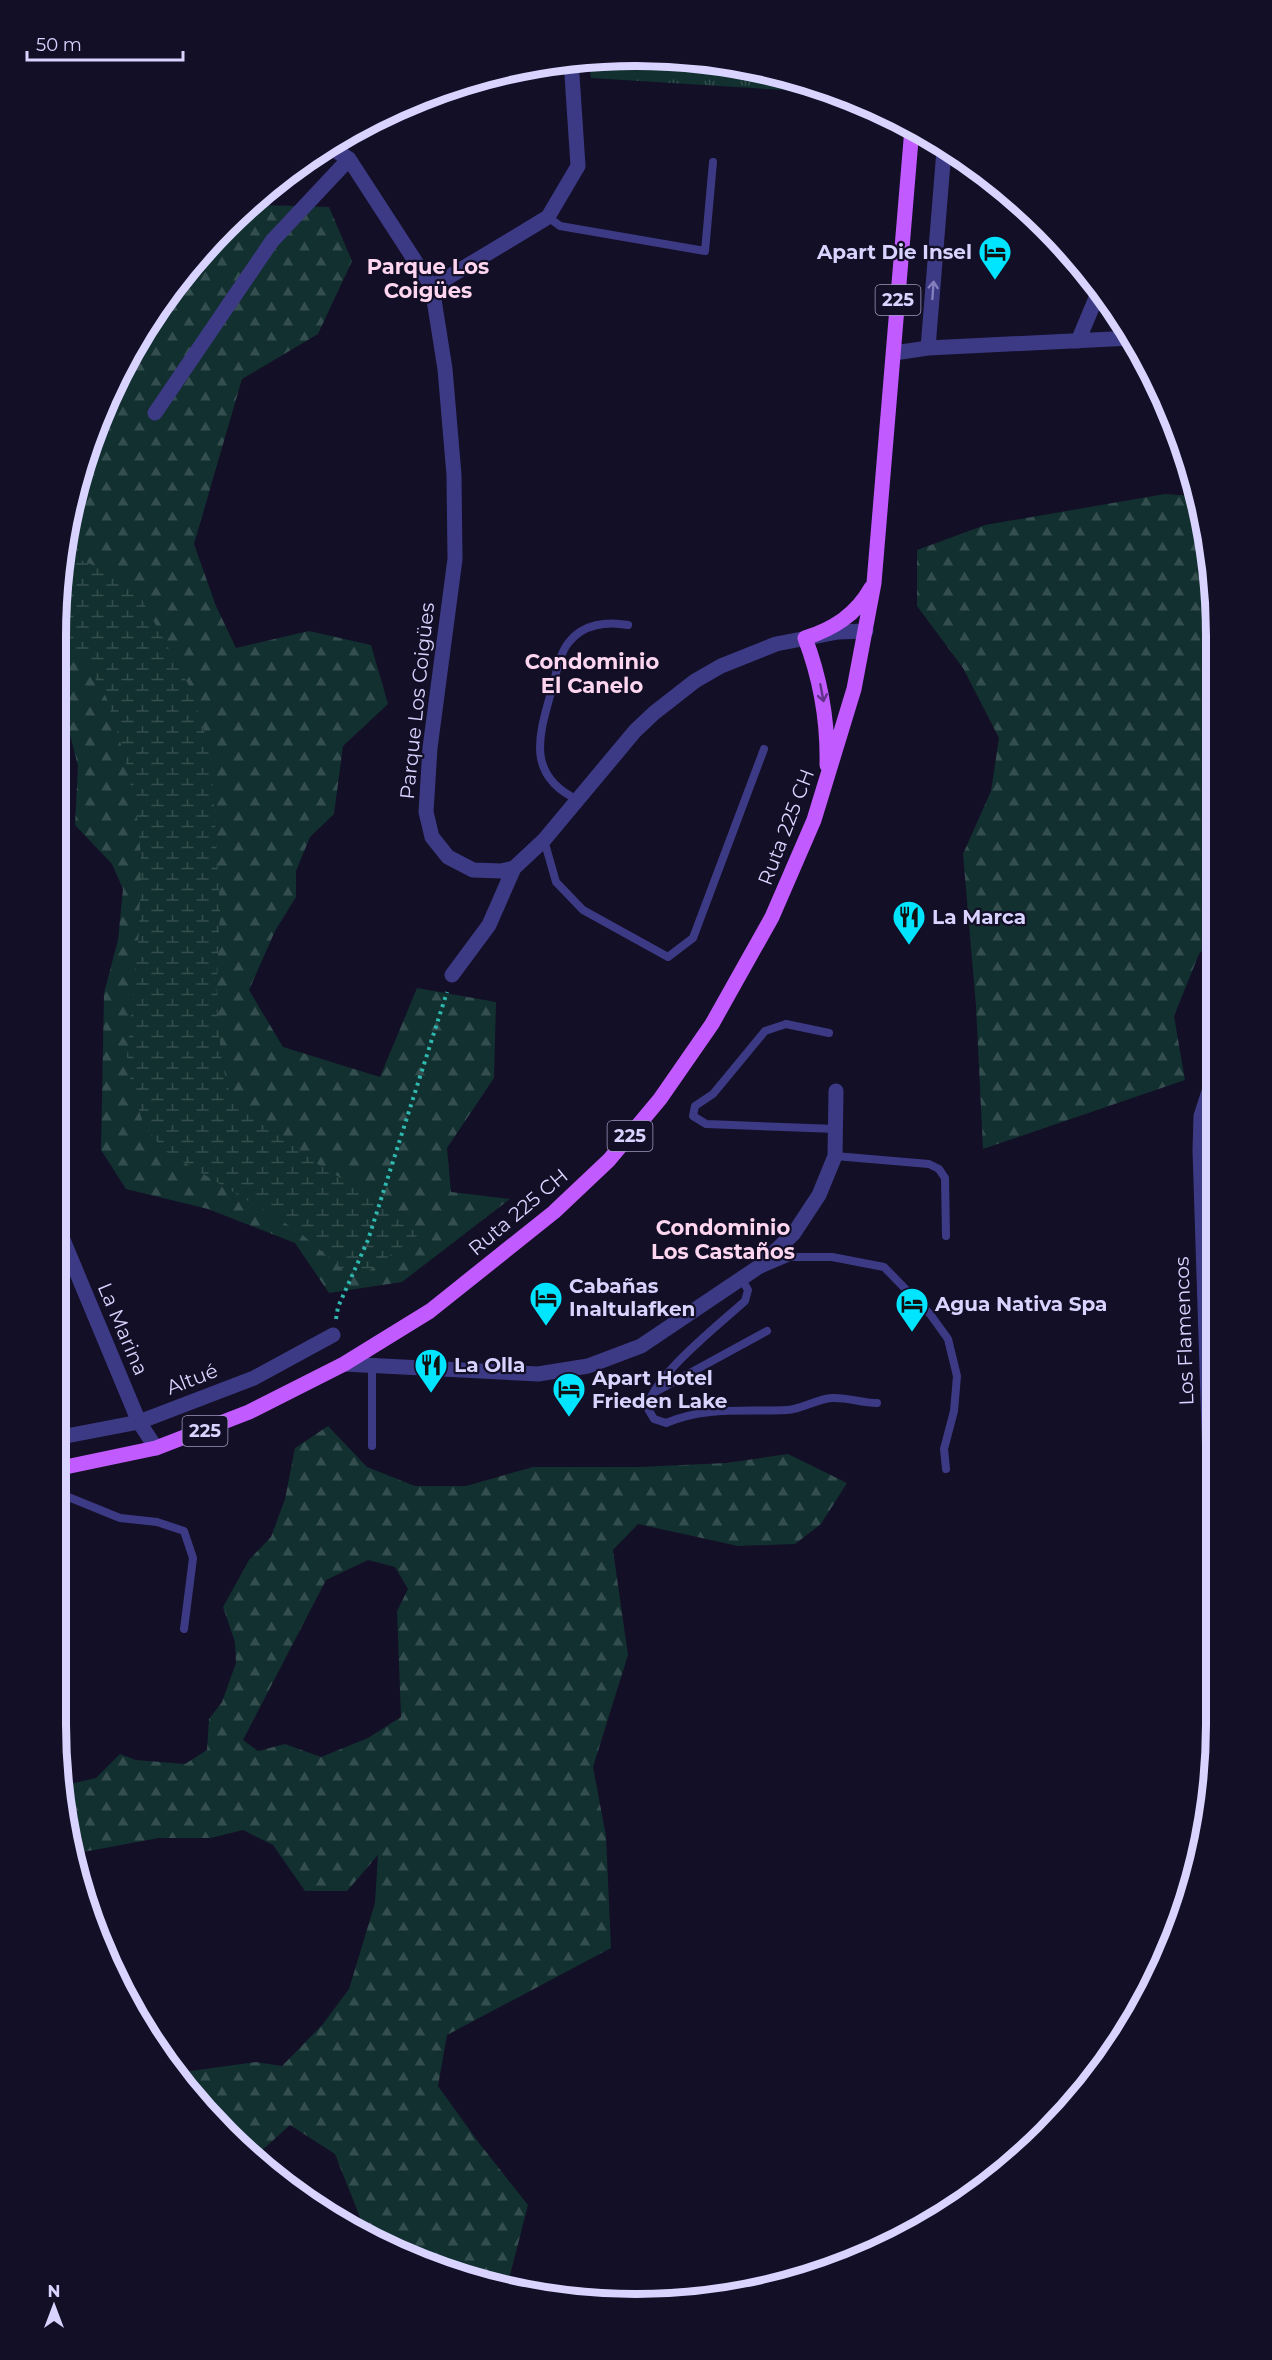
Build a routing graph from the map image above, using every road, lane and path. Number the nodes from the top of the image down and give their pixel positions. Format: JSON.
{"nodes":[{"id":1,"x":572,"y":70,"type":"edge"},
{"id":2,"x":911,"y":137,"type":"edge"},
{"id":3,"x":336,"y":151,"type":"edge"},
{"id":4,"x":944,"y":156,"type":"edge"},
{"id":5,"x":349,"y":159,"type":"junction"},
{"id":6,"x":713,"y":162,"type":"dead end"},
{"id":7,"x":548,"y":217,"type":"junction"},
{"id":8,"x":432,"y":287,"type":"junction"},
{"id":9,"x":1096,"y":299,"type":"edge"},
{"id":10,"x":1122,"y":339,"type":"edge"},
{"id":11,"x":1078,"y":341,"type":"junction"},
{"id":12,"x":928,"y":348,"type":"junction"},
{"id":13,"x":894,"y":353,"type":"junction"},
{"id":14,"x":155,"y":412,"type":"dead end"},
{"id":15,"x":874,"y":583,"type":"junction"},
{"id":16,"x":628,"y":625,"type":"dead end"},
{"id":17,"x":866,"y":631,"type":"junction"},
{"id":18,"x":805,"y":638,"type":"junction"},
{"id":19,"x":764,"y":748,"type":"dead end"},
{"id":20,"x":824,"y":789,"type":"junction"},
{"id":21,"x":578,"y":800,"type":"junction"},
{"id":22,"x":544,"y":840,"type":"junction"},
{"id":23,"x":514,"y":868,"type":"junction"},
{"id":24,"x":452,"y":975,"type":"joint"},
{"id":25,"x":829,"y":1033,"type":"dead end"},
{"id":26,"x":836,"y":1091,"type":"dead end"},
{"id":27,"x":1206,"y":1101,"type":"edge"},
{"id":28,"x":836,"y":1129,"type":"junction"},
{"id":29,"x":835,"y":1156,"type":"junction"},
{"id":30,"x":946,"y":1236,"type":"dead end"},
{"id":31,"x":66,"y":1247,"type":"edge"},
{"id":32,"x":740,"y":1279,"type":"junction"},
{"id":33,"x":767,"y":1331,"type":"dead end"},
{"id":34,"x":333,"y":1335,"type":"joint"},
{"id":35,"x":1206,"y":1338,"type":"edge"},
{"id":36,"x":344,"y":1364,"type":"junction"},
{"id":37,"x":372,"y":1364,"type":"junction"},
{"id":38,"x":653,"y":1393,"type":"junction"},
{"id":39,"x":877,"y":1403,"type":"dead end"},
{"id":40,"x":139,"y":1422,"type":"junction"},
{"id":41,"x":66,"y":1436,"type":"edge"},
{"id":42,"x":372,"y":1446,"type":"dead end"},
{"id":43,"x":156,"y":1448,"type":"junction"},
{"id":44,"x":66,"y":1467,"type":"edge"},
{"id":45,"x":946,"y":1469,"type":"dead end"},
{"id":46,"x":66,"y":1496,"type":"edge"},
{"id":47,"x":184,"y":1629,"type":"dead end"}],
"edges":[{"from":1,"to":7,"type":"street"},
{"from":2,"to":13,"type":"main road","name":"Ruta 225 CH","number":"225"},
{"from":3,"to":5,"type":"street","name":"Parque Los Coigües"},
{"from":12,"to":4,"type":"street","one_way":true},
{"from":5,"to":8,"type":"street","name":"Parque Los Coigües"},
{"from":5,"to":14,"type":"street"},
{"from":6,"to":7,"type":"lane"},
{"from":7,"to":8,"type":"street"},
{"from":8,"to":23,"type":"street","name":"Parque Los Coigües"},
{"from":9,"to":11,"type":"street"},
{"from":10,"to":11,"type":"street"},
{"from":11,"to":12,"type":"street"},
{"from":12,"to":13,"type":"street"},
{"from":13,"to":15,"type":"main road","name":"Ruta 225 CH","number":"225"},
{"from":15,"to":17,"type":"main road","name":"Ruta 225 CH","number":"225"},
{"from":15,"to":18,"type":"main road"},
{"from":16,"to":21,"type":"lane"},
{"from":17,"to":18,"type":"street"},
{"from":17,"to":20,"type":"main road","name":"Ruta 225 CH","number":"225"},
{"from":18,"to":20,"type":"main road","one_way":true},
{"from":18,"to":21,"type":"street"},
{"from":19,"to":22,"type":"lane"},
{"from":20,"to":36,"type":"main road","name":"Ruta 225 CH","number":"225"},
{"from":21,"to":22,"type":"street"},
{"from":22,"to":23,"type":"street"},
{"from":23,"to":24,"type":"street"},
{"from":24,"to":34,"type":"path"},
{"from":25,"to":28,"type":"lane"},
{"from":26,"to":28,"type":"street"},
{"from":27,"to":35,"type":"street","name":"Los Flamencos"},
{"from":28,"to":29,"type":"street"},
{"from":29,"to":30,"type":"lane"},
{"from":29,"to":32,"type":"street"},
{"from":31,"to":40,"type":"street","name":"La Marina"},
{"from":32,"to":37,"type":"street"},
{"from":32,"to":38,"type":"lane"},
{"from":32,"to":45,"type":"lane"},
{"from":33,"to":38,"type":"lane"},
{"from":34,"to":40,"type":"street","name":"Altué"},
{"from":36,"to":37,"type":"street"},
{"from":36,"to":43,"type":"main road","number":"225"},
{"from":37,"to":42,"type":"lane"},
{"from":38,"to":39,"type":"lane"},
{"from":40,"to":41,"type":"street","name":"Altué"},
{"from":40,"to":43,"type":"street","name":"La Marina"},
{"from":43,"to":44,"type":"main road","number":"225"},
{"from":46,"to":47,"type":"lane"}]}
